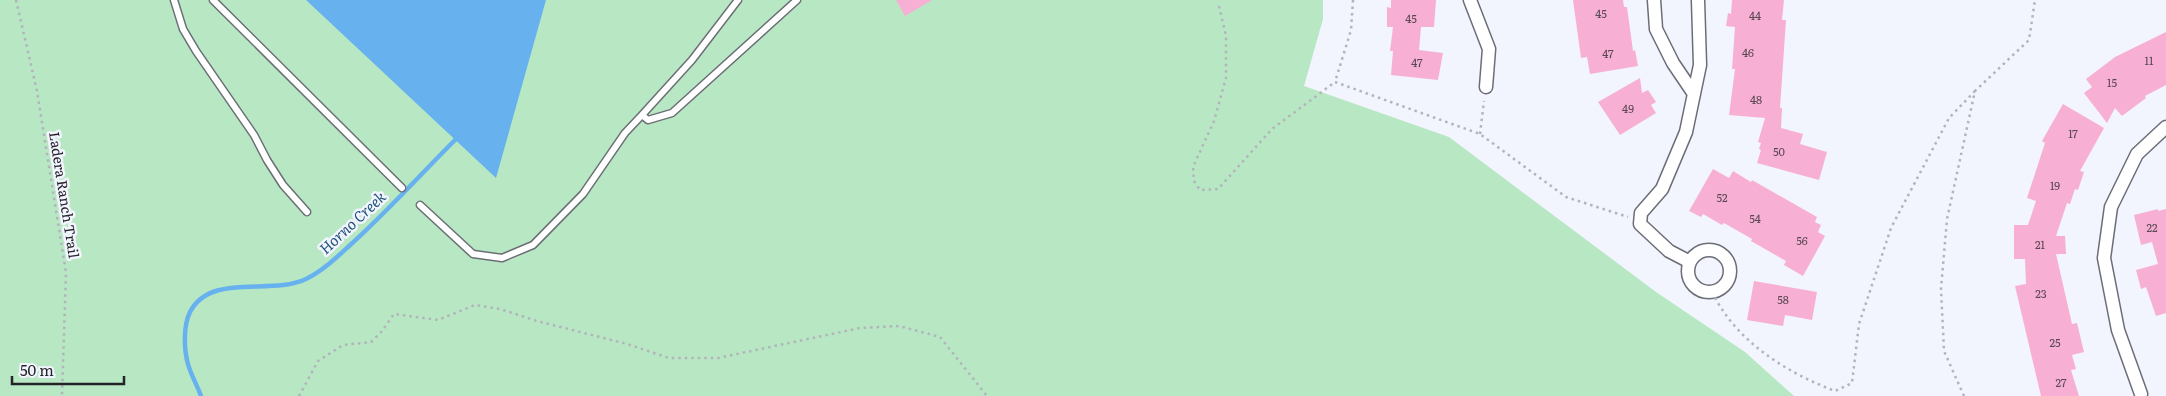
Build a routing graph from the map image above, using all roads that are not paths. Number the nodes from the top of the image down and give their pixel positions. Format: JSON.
{"nodes":[{"id":1,"x":174,"y":0,"type":"edge"},
{"id":2,"x":213,"y":0,"type":"edge"},
{"id":3,"x":738,"y":0,"type":"edge"},
{"id":4,"x":797,"y":0,"type":"edge"},
{"id":5,"x":1470,"y":0,"type":"edge"},
{"id":6,"x":1654,"y":0,"type":"edge"},
{"id":7,"x":1698,"y":0,"type":"edge"},
{"id":8,"x":1486,"y":87,"type":"road end"},
{"id":9,"x":1694,"y":94,"type":"junction"},
{"id":10,"x":642,"y":114,"type":"junction"},
{"id":11,"x":2166,"y":126,"type":"edge"},
{"id":12,"x":402,"y":188,"type":"dead end"},
{"id":13,"x":420,"y":205,"type":"dead end"},
{"id":14,"x":307,"y":212,"type":"dead end"},
{"id":15,"x":1690,"y":262,"type":"junction"},
{"id":16,"x":2141,"y":394,"type":"dead end"}],
"edges":[{"from":1,"to":14,"type":"lane"},
{"from":2,"to":12,"type":"lane"},
{"from":3,"to":10,"type":"lane"},
{"from":4,"to":10,"type":"lane"},
{"from":5,"to":8,"type":"street"},
{"from":6,"to":9,"type":"street"},
{"from":7,"to":9,"type":"street"},
{"from":9,"to":15,"type":"street"},
{"from":10,"to":13,"type":"lane"},
{"from":11,"to":16,"type":"street"},
{"from":15,"to":15,"type":"street"}]}
